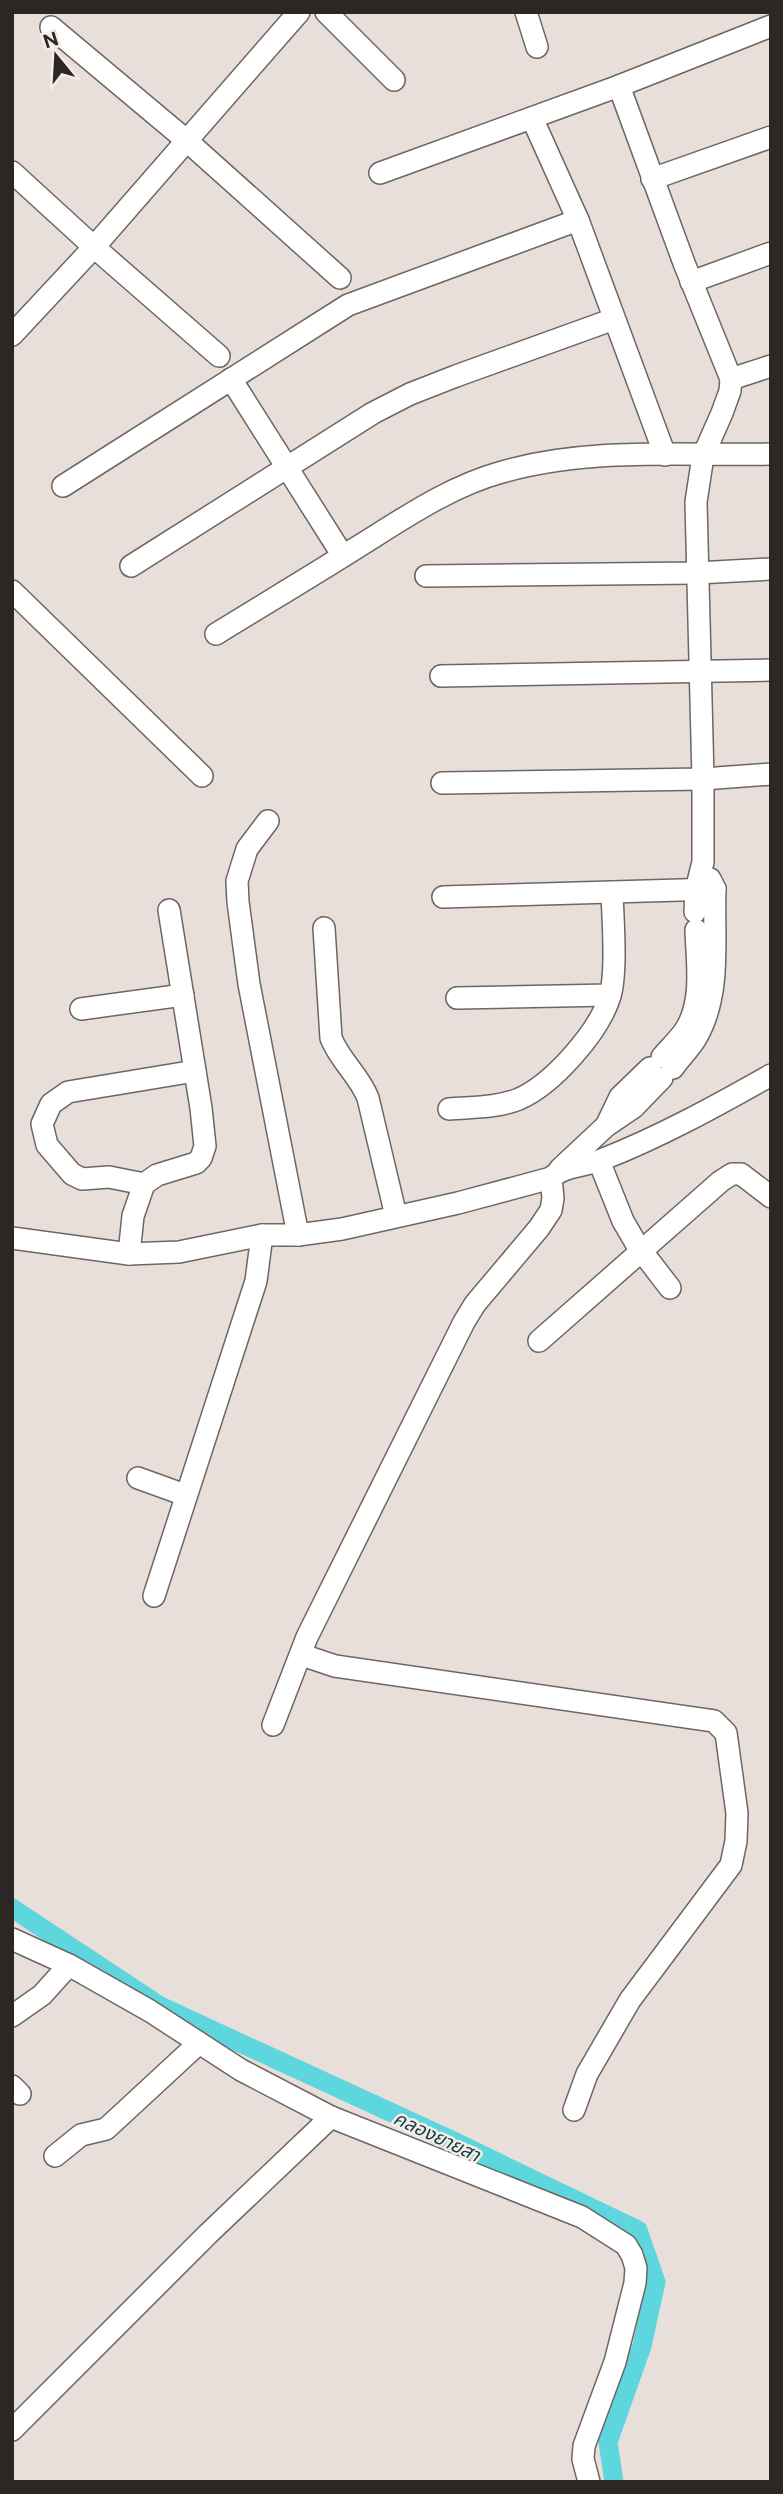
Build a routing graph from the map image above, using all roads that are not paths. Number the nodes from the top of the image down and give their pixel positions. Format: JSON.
{"nodes":[{"id":1,"x":299,"y":12,"type":"edge"},
{"id":2,"x":326,"y":12,"type":"edge"},
{"id":3,"x":526,"y":12,"type":"edge"},
{"id":4,"x":771,"y":26,"type":"edge"},
{"id":5,"x":51,"y":27,"type":"dead end"},
{"id":6,"x":537,"y":47,"type":"dead end"},
{"id":7,"x":394,"y":80,"type":"dead end"},
{"id":8,"x":619,"y":86,"type":"junction"},
{"id":9,"x":532,"y":118,"type":"junction"},
{"id":10,"x":771,"y":137,"type":"edge"},
{"id":11,"x":186,"y":140,"type":"junction"},
{"id":12,"x":12,"y":172,"type":"edge"},
{"id":13,"x":380,"y":173,"type":"dead end"},
{"id":14,"x":652,"y":179,"type":"junction"},
{"id":15,"x":578,"y":220,"type":"junction"},
{"id":16,"x":94,"y":247,"type":"junction"},
{"id":17,"x":771,"y":253,"type":"edge"},
{"id":18,"x":340,"y":278,"type":"dead end"},
{"id":19,"x":691,"y":282,"type":"junction"},
{"id":20,"x":614,"y":318,"type":"junction"},
{"id":21,"x":12,"y":335,"type":"edge"},
{"id":22,"x":219,"y":356,"type":"dead end"},
{"id":23,"x":771,"y":366,"type":"edge"},
{"id":24,"x":731,"y":379,"type":"junction"},
{"id":25,"x":231,"y":380,"type":"junction"},
{"id":26,"x":771,"y":454,"type":"edge"},
{"id":27,"x":665,"y":455,"type":"junction"},
{"id":28,"x":703,"y":456,"type":"junction"},
{"id":29,"x":287,"y":467,"type":"junction"},
{"id":30,"x":63,"y":486,"type":"dead end"},
{"id":31,"x":343,"y":556,"type":"junction"},
{"id":32,"x":131,"y":566,"type":"dead end"},
{"id":33,"x":771,"y":569,"type":"edge"},
{"id":34,"x":697,"y":573,"type":"junction"},
{"id":35,"x":426,"y":576,"type":"dead end"},
{"id":36,"x":12,"y":592,"type":"edge"},
{"id":37,"x":216,"y":634,"type":"dead end"},
{"id":38,"x":771,"y":670,"type":"edge"},
{"id":39,"x":700,"y":671,"type":"junction"},
{"id":40,"x":441,"y":676,"type":"dead end"},
{"id":41,"x":771,"y":774,"type":"edge"},
{"id":42,"x":202,"y":776,"type":"dead end"},
{"id":43,"x":704,"y":779,"type":"junction"},
{"id":44,"x":442,"y":783,"type":"dead end"},
{"id":45,"x":268,"y":821,"type":"dead end"},
{"id":46,"x":705,"y":889,"type":"junction"},
{"id":47,"x":612,"y":894,"type":"junction"},
{"id":48,"x":443,"y":897,"type":"dead end"},
{"id":49,"x":169,"y":910,"type":"dead end"},
{"id":50,"x":324,"y":928,"type":"dead end"},
{"id":51,"x":183,"y":995,"type":"junction"},
{"id":52,"x":611,"y":995,"type":"junction"},
{"id":53,"x":457,"y":998,"type":"dead end"},
{"id":54,"x":703,"y":999,"type":"junction"},
{"id":55,"x":81,"y":1009,"type":"dead end"},
{"id":56,"x":195,"y":1071,"type":"junction"},
{"id":57,"x":771,"y":1075,"type":"edge"},
{"id":58,"x":449,"y":1110,"type":"dead end"},
{"id":59,"x":599,"y":1161,"type":"junction"},
{"id":60,"x":554,"y":1175,"type":"junction"},
{"id":61,"x":145,"y":1184,"type":"junction"},
{"id":62,"x":771,"y":1197,"type":"edge"},
{"id":63,"x":396,"y":1216,"type":"junction"},
{"id":64,"x":262,"y":1235,"type":"junction"},
{"id":65,"x":298,"y":1235,"type":"junction"},
{"id":66,"x":12,"y":1238,"type":"edge"},
{"id":67,"x":641,"y":1250,"type":"junction"},
{"id":68,"x":128,"y":1254,"type":"junction"},
{"id":69,"x":670,"y":1288,"type":"dead end"},
{"id":70,"x":539,"y":1340,"type":"dead end"},
{"id":71,"x":138,"y":1478,"type":"dead end"},
{"id":72,"x":185,"y":1495,"type":"junction"},
{"id":73,"x":154,"y":1595,"type":"dead end"},
{"id":74,"x":302,"y":1655,"type":"junction"},
{"id":75,"x":273,"y":1725,"type":"dead end"},
{"id":76,"x":12,"y":1939,"type":"edge"},
{"id":77,"x":69,"y":1965,"type":"junction"},
{"id":78,"x":12,"y":2016,"type":"edge"},
{"id":79,"x":199,"y":2043,"type":"junction"},
{"id":80,"x":575,"y":2110,"type":"dead end"},
{"id":81,"x":331,"y":2117,"type":"junction"},
{"id":82,"x":55,"y":2156,"type":"dead end"},
{"id":83,"x":12,"y":2430,"type":"edge"},
{"id":84,"x":589,"y":2482,"type":"edge"}],
"edges":[{"from":1,"to":11,"type":"street"},
{"from":2,"to":7,"type":"street"},
{"from":3,"to":6,"type":"street"},
{"from":4,"to":8,"type":"street"},
{"from":5,"to":11,"type":"street"},
{"from":8,"to":9,"type":"street"},
{"from":8,"to":14,"type":"street"},
{"from":9,"to":13,"type":"street"},
{"from":9,"to":15,"type":"street"},
{"from":10,"to":14,"type":"street"},
{"from":11,"to":16,"type":"street"},
{"from":11,"to":18,"type":"street"},
{"from":12,"to":16,"type":"street"},
{"from":14,"to":19,"type":"street"},
{"from":15,"to":20,"type":"street"},
{"from":15,"to":25,"type":"street"},
{"from":16,"to":21,"type":"street"},
{"from":16,"to":22,"type":"street"},
{"from":17,"to":19,"type":"street"},
{"from":19,"to":24,"type":"street"},
{"from":20,"to":27,"type":"street"},
{"from":20,"to":29,"type":"street"},
{"from":23,"to":24,"type":"street"},
{"from":24,"to":28,"type":"street"},
{"from":25,"to":29,"type":"street"},
{"from":25,"to":30,"type":"street"},
{"from":26,"to":28,"type":"street"},
{"from":27,"to":28,"type":"street"},
{"from":27,"to":31,"type":"street"},
{"from":28,"to":34,"type":"street"},
{"from":29,"to":31,"type":"street"},
{"from":29,"to":32,"type":"street"},
{"from":31,"to":37,"type":"street"},
{"from":33,"to":34,"type":"street"},
{"from":34,"to":35,"type":"street"},
{"from":34,"to":39,"type":"street"},
{"from":36,"to":42,"type":"street"},
{"from":38,"to":39,"type":"street"},
{"from":39,"to":40,"type":"street"},
{"from":39,"to":43,"type":"street"},
{"from":41,"to":43,"type":"street"},
{"from":43,"to":44,"type":"street"},
{"from":43,"to":46,"type":"street"},
{"from":45,"to":65,"type":"street"},
{"from":46,"to":47,"type":"street"},
{"from":46,"to":54,"type":"street"},
{"from":46,"to":54,"type":"street"},
{"from":47,"to":48,"type":"street"},
{"from":47,"to":52,"type":"street"},
{"from":49,"to":51,"type":"street"},
{"from":50,"to":63,"type":"street"},
{"from":51,"to":55,"type":"street"},
{"from":51,"to":56,"type":"street"},
{"from":52,"to":53,"type":"street"},
{"from":52,"to":58,"type":"street"},
{"from":54,"to":60,"type":"street"},
{"from":56,"to":61,"type":"street"},
{"from":56,"to":61,"type":"street"},
{"from":57,"to":59,"type":"street"},
{"from":59,"to":60,"type":"street"},
{"from":59,"to":67,"type":"street"},
{"from":60,"to":63,"type":"street"},
{"from":60,"to":74,"type":"street"},
{"from":61,"to":68,"type":"street"},
{"from":62,"to":67,"type":"street"},
{"from":63,"to":65,"type":"street"},
{"from":64,"to":65,"type":"street"},
{"from":64,"to":68,"type":"street"},
{"from":64,"to":72,"type":"street"},
{"from":66,"to":68,"type":"street"},
{"from":67,"to":69,"type":"street"},
{"from":67,"to":70,"type":"street"},
{"from":71,"to":72,"type":"street"},
{"from":72,"to":73,"type":"street"},
{"from":74,"to":75,"type":"street"},
{"from":74,"to":80,"type":"street"},
{"from":76,"to":77,"type":"street"},
{"from":77,"to":78,"type":"street"},
{"from":77,"to":79,"type":"street"},
{"from":79,"to":81,"type":"street"},
{"from":79,"to":82,"type":"street"},
{"from":81,"to":83,"type":"street"},
{"from":81,"to":84,"type":"street"}]}
